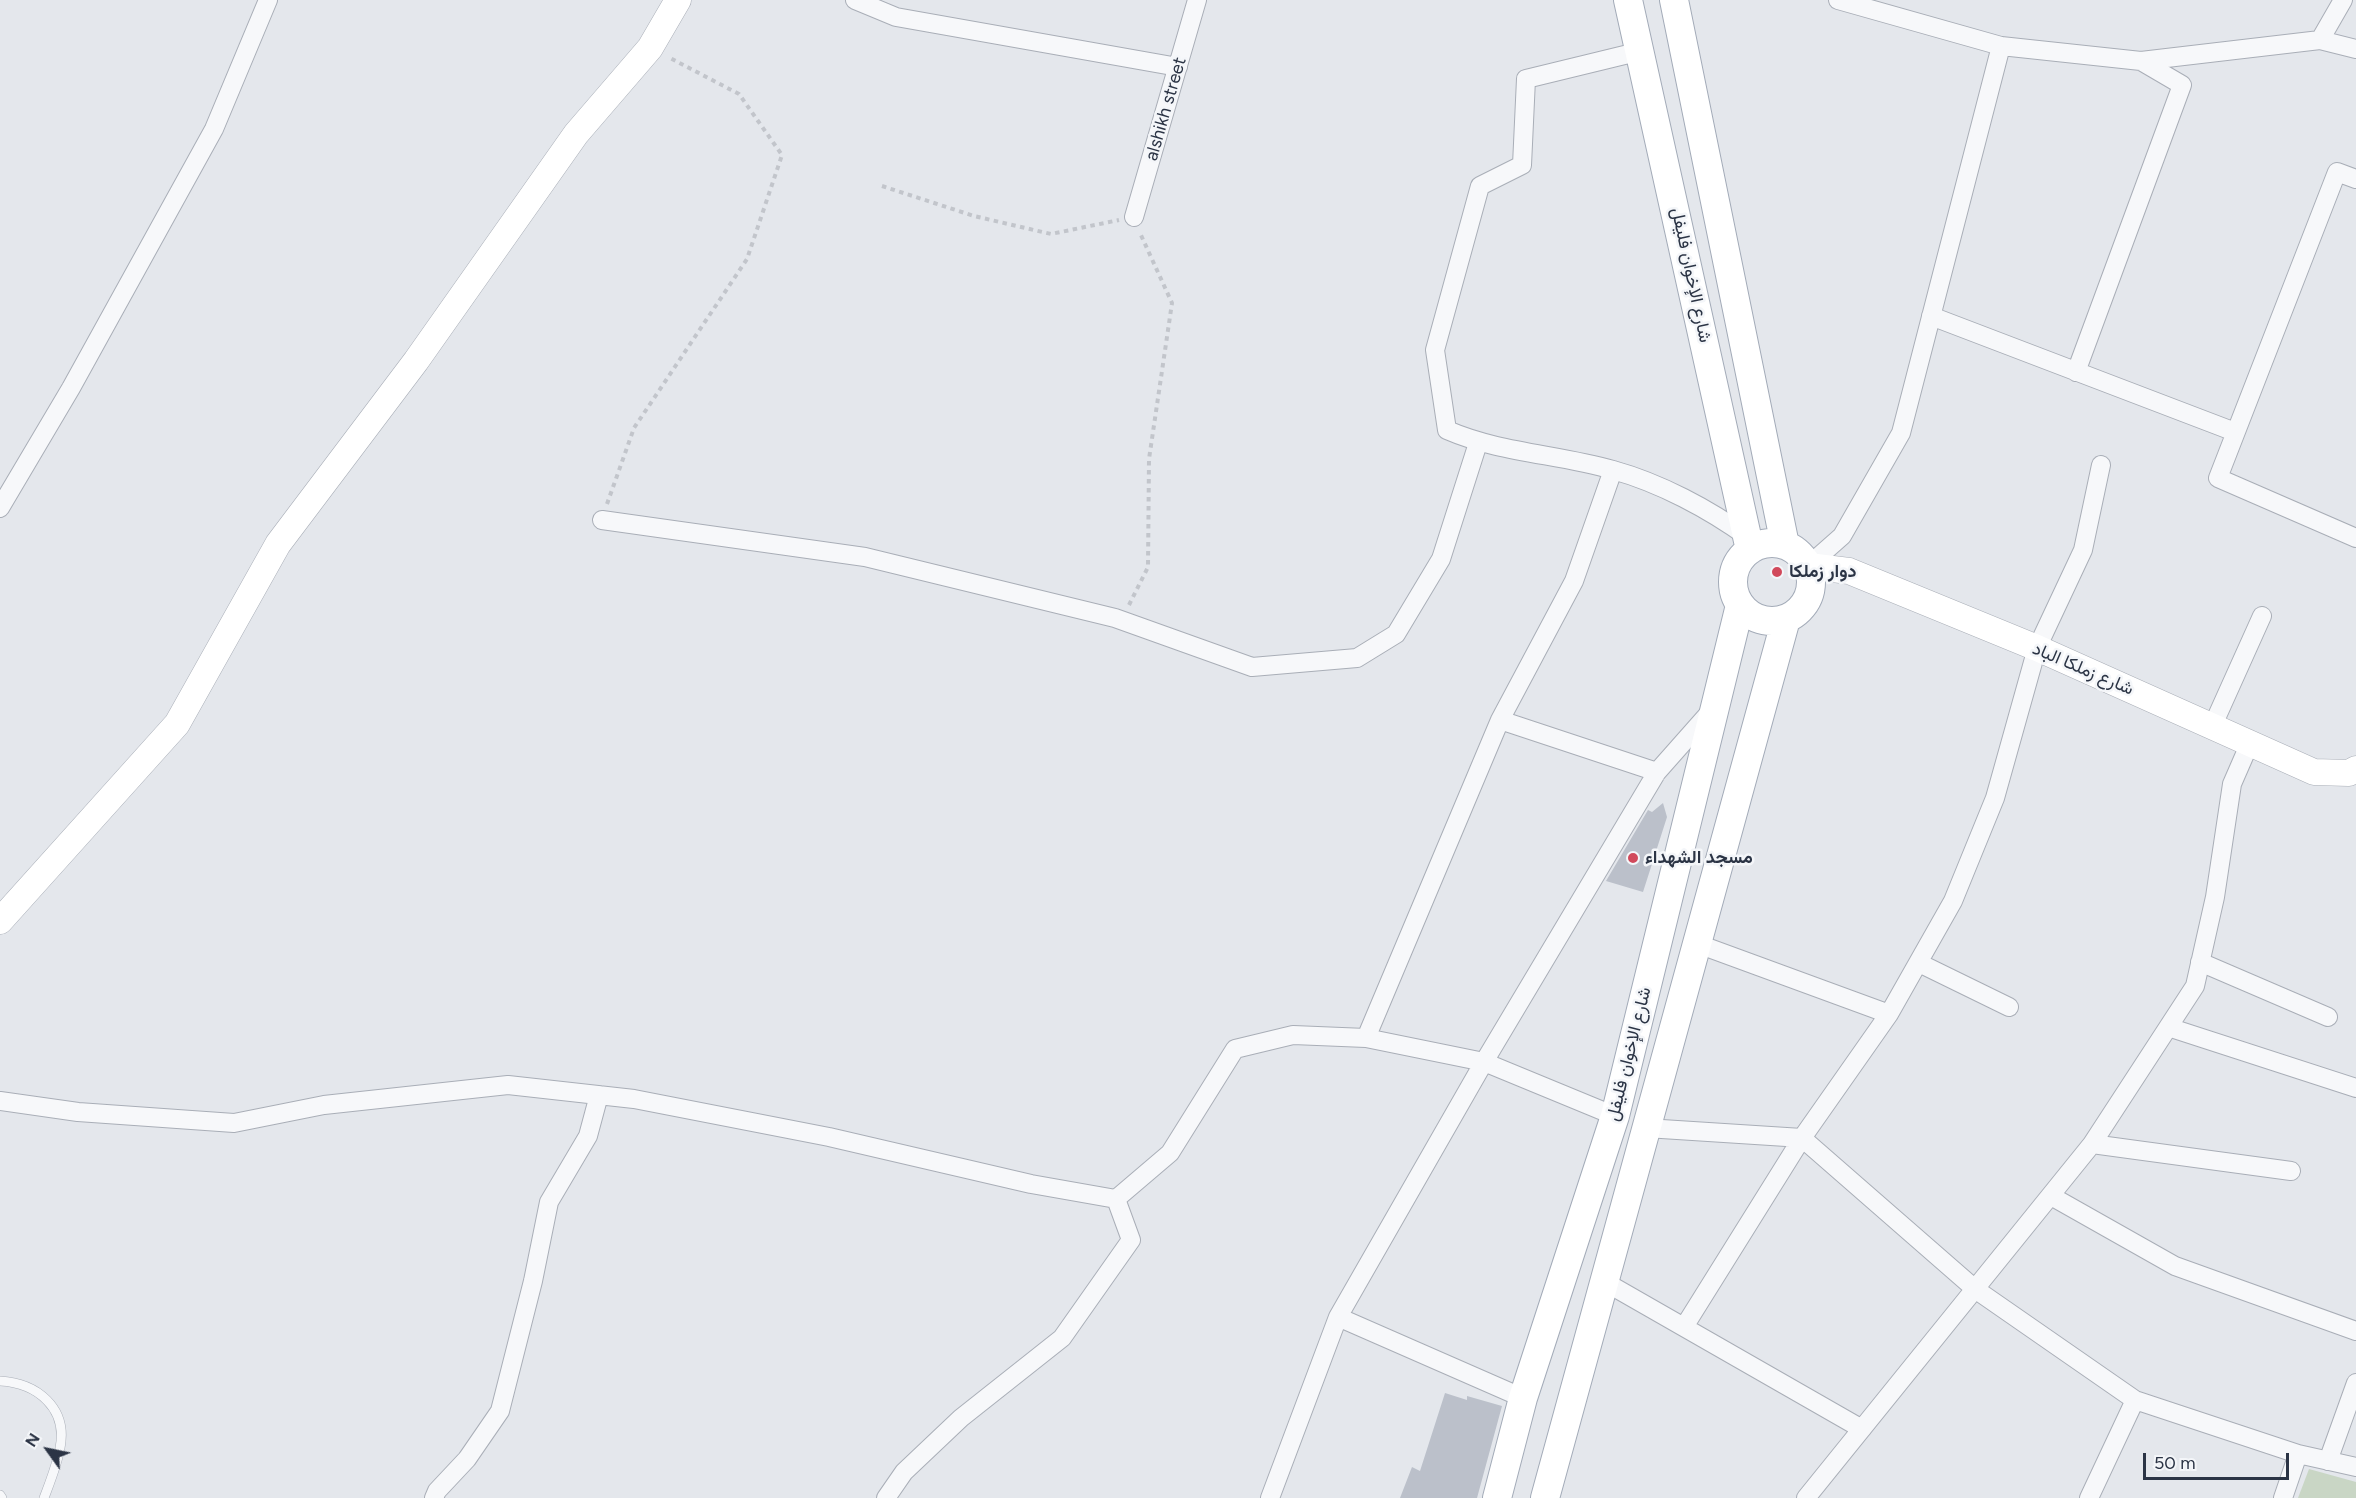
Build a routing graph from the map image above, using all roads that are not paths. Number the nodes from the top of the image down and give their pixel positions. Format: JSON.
{"nodes":[{"id":1,"x":268,"y":0,"type":"edge"},
{"id":2,"x":678,"y":0,"type":"edge"},
{"id":3,"x":855,"y":0,"type":"edge"},
{"id":4,"x":1197,"y":0,"type":"edge"},
{"id":5,"x":1628,"y":0,"type":"edge"},
{"id":6,"x":1674,"y":0,"type":"edge"},
{"id":7,"x":1838,"y":0,"type":"edge"},
{"id":8,"x":2343,"y":0,"type":"edge"},
{"id":9,"x":2319,"y":40,"type":"junction"},
{"id":10,"x":2001,"y":46,"type":"junction"},
{"id":11,"x":2356,"y":49,"type":"edge"},
{"id":12,"x":1641,"y":51,"type":"junction"},
{"id":13,"x":2141,"y":61,"type":"junction"},
{"id":14,"x":1178,"y":68,"type":"junction"},
{"id":15,"x":2356,"y":179,"type":"edge"},
{"id":16,"x":1134,"y":217,"type":"road end"},
{"id":17,"x":1931,"y":316,"type":"junction"},
{"id":18,"x":2076,"y":372,"type":"junction"},
{"id":19,"x":2235,"y":432,"type":"junction"},
{"id":20,"x":1478,"y":443,"type":"junction"},
{"id":21,"x":2101,"y":465,"type":"dead end"},
{"id":22,"x":1613,"y":470,"type":"junction"},
{"id":23,"x":0,"y":508,"type":"edge"},
{"id":24,"x":602,"y":520,"type":"road end"},
{"id":25,"x":2356,"y":538,"type":"edge"},
{"id":26,"x":1749,"y":544,"type":"junction"},
{"id":27,"x":1785,"y":545,"type":"junction"},
{"id":28,"x":1808,"y":566,"type":"junction"},
{"id":29,"x":1740,"y":604,"type":"junction"},
{"id":30,"x":2262,"y":616,"type":"dead end"},
{"id":31,"x":1786,"y":619,"type":"junction"},
{"id":32,"x":2037,"y":648,"type":"junction"},
{"id":33,"x":1714,"y":707,"type":"junction"},
{"id":34,"x":1500,"y":720,"type":"junction"},
{"id":35,"x":2213,"y":725,"type":"junction"},
{"id":36,"x":2250,"y":745,"type":"junction"},
{"id":37,"x":1657,"y":772,"type":"junction"},
{"id":38,"x":2354,"y":773,"type":"edge"},
{"id":39,"x":0,"y":921,"type":"edge"},
{"id":40,"x":1698,"y":944,"type":"junction"},
{"id":41,"x":2200,"y":962,"type":"junction"},
{"id":42,"x":1919,"y":963,"type":"junction"},
{"id":43,"x":2009,"y":1007,"type":"dead end"},
{"id":44,"x":1889,"y":1014,"type":"junction"},
{"id":45,"x":2328,"y":1017,"type":"dead end"},
{"id":46,"x":2168,"y":1027,"type":"junction"},
{"id":47,"x":1366,"y":1038,"type":"junction"},
{"id":48,"x":1484,"y":1062,"type":"junction"},
{"id":49,"x":2356,"y":1088,"type":"edge"},
{"id":50,"x":599,"y":1095,"type":"junction"},
{"id":51,"x":0,"y":1101,"type":"edge"},
{"id":52,"x":1615,"y":1116,"type":"junction"},
{"id":53,"x":1646,"y":1128,"type":"junction"},
{"id":54,"x":1802,"y":1138,"type":"junction"},
{"id":55,"x":2092,"y":1144,"type":"junction"},
{"id":56,"x":2291,"y":1171,"type":"dead end"},
{"id":57,"x":2051,"y":1196,"type":"junction"},
{"id":58,"x":1116,"y":1199,"type":"junction"},
{"id":59,"x":1605,"y":1282,"type":"junction"},
{"id":60,"x":1975,"y":1289,"type":"junction"},
{"id":61,"x":1338,"y":1317,"type":"junction"},
{"id":62,"x":1684,"y":1327,"type":"junction"},
{"id":63,"x":2356,"y":1331,"type":"edge"},
{"id":64,"x":0,"y":1381,"type":"edge"},
{"id":65,"x":2356,"y":1383,"type":"edge"},
{"id":66,"x":1523,"y":1398,"type":"junction"},
{"id":67,"x":2134,"y":1400,"type":"junction"},
{"id":68,"x":1862,"y":1429,"type":"junction"},
{"id":69,"x":2298,"y":1454,"type":"junction"},
{"id":70,"x":2328,"y":1461,"type":"junction"},
{"id":71,"x":2356,"y":1467,"type":"edge"},
{"id":72,"x":44,"y":1498,"type":"edge"},
{"id":73,"x":434,"y":1498,"type":"edge"},
{"id":74,"x":886,"y":1498,"type":"edge"},
{"id":75,"x":1270,"y":1498,"type":"edge"},
{"id":76,"x":1497,"y":1498,"type":"edge"},
{"id":77,"x":1545,"y":1498,"type":"edge"},
{"id":78,"x":1806,"y":1498,"type":"edge"},
{"id":79,"x":2089,"y":1498,"type":"edge"},
{"id":80,"x":2283,"y":1498,"type":"edge"}],
"edges":[{"from":1,"to":23,"type":"street"},
{"from":2,"to":39,"type":"street"},
{"from":3,"to":14,"type":"street"},
{"from":4,"to":14,"type":"street","name":"alshikh street"},
{"from":5,"to":12,"type":"main road","name":"شارع الإخوان فليفل"},
{"from":6,"to":27,"type":"main road","name":"شارع الإخوان فليفل"},
{"from":7,"to":10,"type":"street"},
{"from":8,"to":9,"type":"street"},
{"from":9,"to":11,"type":"street"},
{"from":9,"to":13,"type":"street"},
{"from":10,"to":13,"type":"street"},
{"from":10,"to":17,"type":"street"},
{"from":12,"to":20,"type":"street"},
{"from":12,"to":26,"type":"main road","name":"شارع الإخوان فليفل"},
{"from":13,"to":18,"type":"street"},
{"from":14,"to":16,"type":"street","name":"alshikh street"},
{"from":15,"to":19,"type":"street"},
{"from":17,"to":18,"type":"street"},
{"from":17,"to":28,"type":"street"},
{"from":18,"to":19,"type":"street"},
{"from":19,"to":25,"type":"street"},
{"from":20,"to":22,"type":"street"},
{"from":20,"to":24,"type":"street"},
{"from":21,"to":32,"type":"street"},
{"from":22,"to":26,"type":"street"},
{"from":22,"to":34,"type":"street"},
{"from":26,"to":27,"type":"main road"},
{"from":26,"to":29,"type":"main road"},
{"from":27,"to":28,"type":"main road"},
{"from":28,"to":31,"type":"main road"},
{"from":28,"to":32,"type":"street","name":"شارع زملكا الباد"},
{"from":29,"to":31,"type":"main road"},
{"from":29,"to":33,"type":"main road","name":"شارع الإخوان فليفل"},
{"from":30,"to":35,"type":"street"},
{"from":31,"to":40,"type":"main road","name":"شارع الإخوان فليفل"},
{"from":32,"to":35,"type":"street","name":"شارع زملكا الباد"},
{"from":32,"to":42,"type":"street"},
{"from":33,"to":37,"type":"street"},
{"from":33,"to":52,"type":"main road","name":"شارع الإخوان فليفل"},
{"from":34,"to":37,"type":"street"},
{"from":34,"to":47,"type":"street"},
{"from":35,"to":36,"type":"street","name":"شارع زملكا الباد"},
{"from":36,"to":38,"type":"street","name":"شارع زملكا الباد"},
{"from":36,"to":41,"type":"street"},
{"from":37,"to":48,"type":"street"},
{"from":40,"to":44,"type":"street"},
{"from":40,"to":53,"type":"main road","name":"شارع الإخوان فليفل"},
{"from":41,"to":45,"type":"street"},
{"from":41,"to":46,"type":"street"},
{"from":42,"to":43,"type":"street"},
{"from":42,"to":44,"type":"street"},
{"from":44,"to":54,"type":"street"},
{"from":46,"to":49,"type":"street"},
{"from":46,"to":55,"type":"street"},
{"from":47,"to":48,"type":"street"},
{"from":47,"to":58,"type":"street"},
{"from":48,"to":52,"type":"street"},
{"from":48,"to":61,"type":"street"},
{"from":50,"to":51,"type":"street"},
{"from":50,"to":58,"type":"street"},
{"from":50,"to":73,"type":"street"},
{"from":52,"to":66,"type":"main road","name":"شارع الإخوان فليفل"},
{"from":53,"to":54,"type":"street"},
{"from":53,"to":59,"type":"main road","name":"شارع الإخوان فليفل"},
{"from":54,"to":60,"type":"street"},
{"from":54,"to":62,"type":"street"},
{"from":55,"to":56,"type":"street"},
{"from":55,"to":57,"type":"street"},
{"from":57,"to":60,"type":"street"},
{"from":57,"to":63,"type":"street"},
{"from":58,"to":74,"type":"street"},
{"from":59,"to":62,"type":"street"},
{"from":59,"to":77,"type":"main road","name":"شارع الإخوان فليفل"},
{"from":60,"to":67,"type":"street"},
{"from":60,"to":68,"type":"street"},
{"from":61,"to":66,"type":"street"},
{"from":61,"to":75,"type":"street"},
{"from":62,"to":68,"type":"street"},
{"from":64,"to":72,"type":"lane"},
{"from":65,"to":70,"type":"street"},
{"from":66,"to":76,"type":"main road","name":"شارع الإخوان فليفل"},
{"from":67,"to":69,"type":"street"},
{"from":67,"to":79,"type":"street"},
{"from":68,"to":78,"type":"street"},
{"from":69,"to":70,"type":"street"},
{"from":69,"to":80,"type":"street"},
{"from":70,"to":71,"type":"street"}]}
